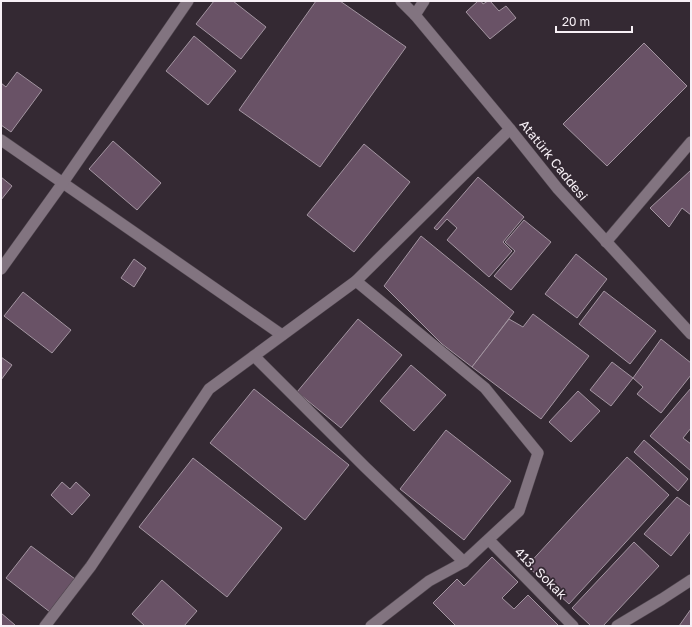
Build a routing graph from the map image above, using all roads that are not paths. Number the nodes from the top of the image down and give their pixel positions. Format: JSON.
{"nodes":[{"id":1,"x":188,"y":1,"type":"edge"},
{"id":2,"x":401,"y":1,"type":"edge"},
{"id":3,"x":424,"y":1,"type":"edge"},
{"id":4,"x":415,"y":15,"type":"junction"},
{"id":5,"x":510,"y":129,"type":"junction"},
{"id":6,"x":1,"y":140,"type":"edge"},
{"id":7,"x":691,"y":142,"type":"edge"},
{"id":8,"x":62,"y":184,"type":"junction"},
{"id":9,"x":606,"y":242,"type":"junction"},
{"id":10,"x":1,"y":269,"type":"edge"},
{"id":11,"x":356,"y":281,"type":"junction"},
{"id":12,"x":691,"y":334,"type":"edge"},
{"id":13,"x":282,"y":335,"type":"junction"},
{"id":14,"x":254,"y":356,"type":"junction"},
{"id":15,"x":489,"y":540,"type":"junction"},
{"id":16,"x":464,"y":562,"type":"junction"},
{"id":17,"x":691,"y":580,"type":"edge"},
{"id":18,"x":45,"y":626,"type":"edge"},
{"id":19,"x":371,"y":626,"type":"edge"},
{"id":20,"x":573,"y":626,"type":"edge"},
{"id":21,"x":617,"y":626,"type":"edge"}],
"edges":[{"from":1,"to":8,"type":"street"},
{"from":2,"to":4,"type":"street","name":"Atatürk Caddesi"},
{"from":3,"to":4,"type":"street"},
{"from":4,"to":5,"type":"street","name":"Atatürk Caddesi"},
{"from":5,"to":9,"type":"street","name":"Atatürk Caddesi"},
{"from":5,"to":11,"type":"street"},
{"from":6,"to":8,"type":"street"},
{"from":7,"to":9,"type":"street"},
{"from":8,"to":10,"type":"street"},
{"from":8,"to":13,"type":"street"},
{"from":9,"to":12,"type":"street","name":"Atatürk Caddesi"},
{"from":11,"to":13,"type":"street"},
{"from":11,"to":15,"type":"street"},
{"from":13,"to":14,"type":"street"},
{"from":14,"to":16,"type":"street"},
{"from":14,"to":18,"type":"street"},
{"from":15,"to":16,"type":"street"},
{"from":15,"to":20,"type":"street","name":"413. Sokak"},
{"from":16,"to":19,"type":"street"},
{"from":17,"to":21,"type":"street"}]}
